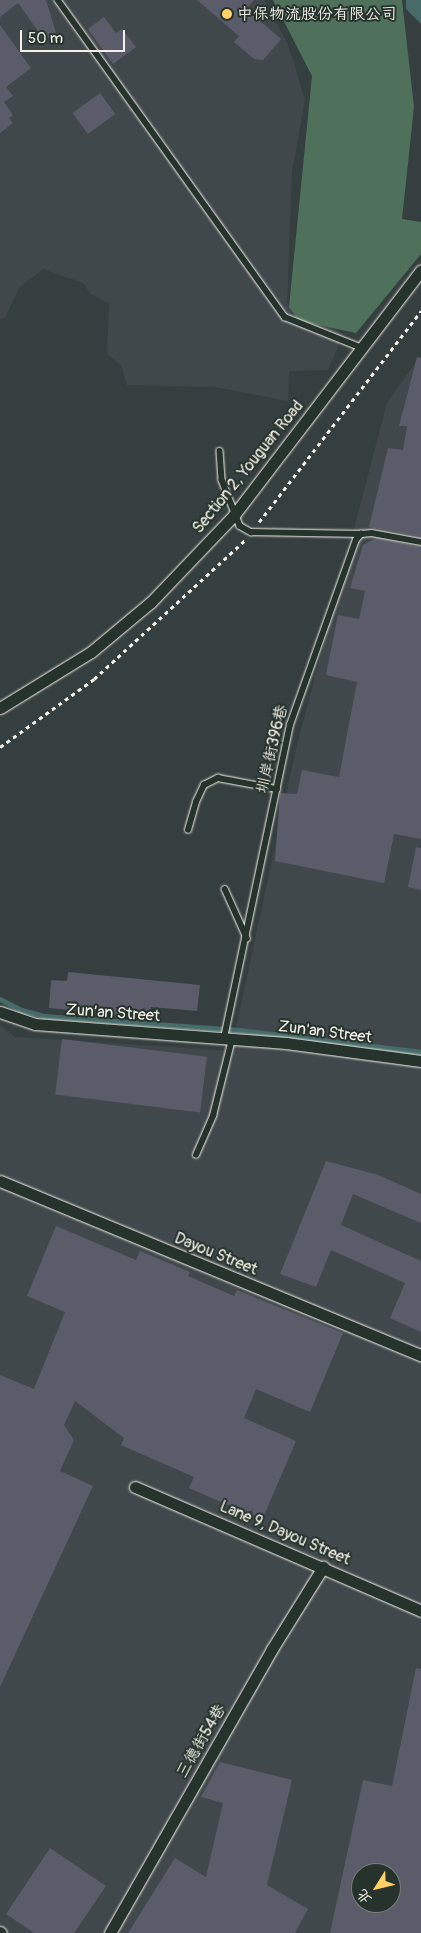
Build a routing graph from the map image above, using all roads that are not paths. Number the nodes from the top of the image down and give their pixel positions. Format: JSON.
{"nodes":[{"id":1,"x":58,"y":0,"type":"edge"},
{"id":2,"x":421,"y":270,"type":"edge"},
{"id":3,"x":363,"y":348,"type":"junction"},
{"id":4,"x":220,"y":451,"type":"dead end"},
{"id":5,"x":234,"y":514,"type":"junction"},
{"id":6,"x":361,"y":534,"type":"junction"},
{"id":7,"x":421,"y":542,"type":"edge"},
{"id":8,"x":0,"y":708,"type":"edge"},
{"id":9,"x":277,"y":789,"type":"junction"},
{"id":10,"x":188,"y":830,"type":"dead end"},
{"id":11,"x":225,"y":889,"type":"dead end"},
{"id":12,"x":247,"y":938,"type":"junction"},
{"id":13,"x":0,"y":1012,"type":"edge"},
{"id":14,"x":227,"y":1038,"type":"junction"},
{"id":15,"x":421,"y":1061,"type":"edge"},
{"id":16,"x":196,"y":1155,"type":"dead end"},
{"id":17,"x":0,"y":1181,"type":"edge"},
{"id":18,"x":421,"y":1355,"type":"edge"},
{"id":19,"x":135,"y":1487,"type":"dead end"},
{"id":20,"x":323,"y":1567,"type":"junction"},
{"id":21,"x":421,"y":1611,"type":"edge"},
{"id":22,"x":110,"y":1933,"type":"edge"}],
"edges":[{"from":1,"to":3,"type":"lane"},
{"from":2,"to":3,"type":"street","name":"Section 2, Youguan Road"},
{"from":3,"to":5,"type":"street","name":"Section 2, Youguan Road"},
{"from":4,"to":5,"type":"lane"},
{"from":5,"to":6,"type":"lane"},
{"from":5,"to":8,"type":"street","name":"Section 2, Youguan Road"},
{"from":6,"to":7,"type":"lane"},
{"from":6,"to":9,"type":"lane","name":"圳岸街396巷"},
{"from":9,"to":10,"type":"lane"},
{"from":9,"to":12,"type":"lane","name":"圳岸街396巷"},
{"from":11,"to":12,"type":"lane"},
{"from":12,"to":14,"type":"lane","name":"圳岸街396巷"},
{"from":13,"to":14,"type":"street","name":"Zun’an Street"},
{"from":14,"to":15,"type":"street","name":"Zun'an Street"},
{"from":14,"to":16,"type":"lane","name":"圳岸街396巷"},
{"from":17,"to":18,"type":"street","name":"Dayou Street"},
{"from":19,"to":20,"type":"street","name":"Lane 9, Dayou Street"},
{"from":20,"to":21,"type":"street","name":"Lane 9, Dayou Street"},
{"from":20,"to":22,"type":"street","name":"三德街54巷"}]}
